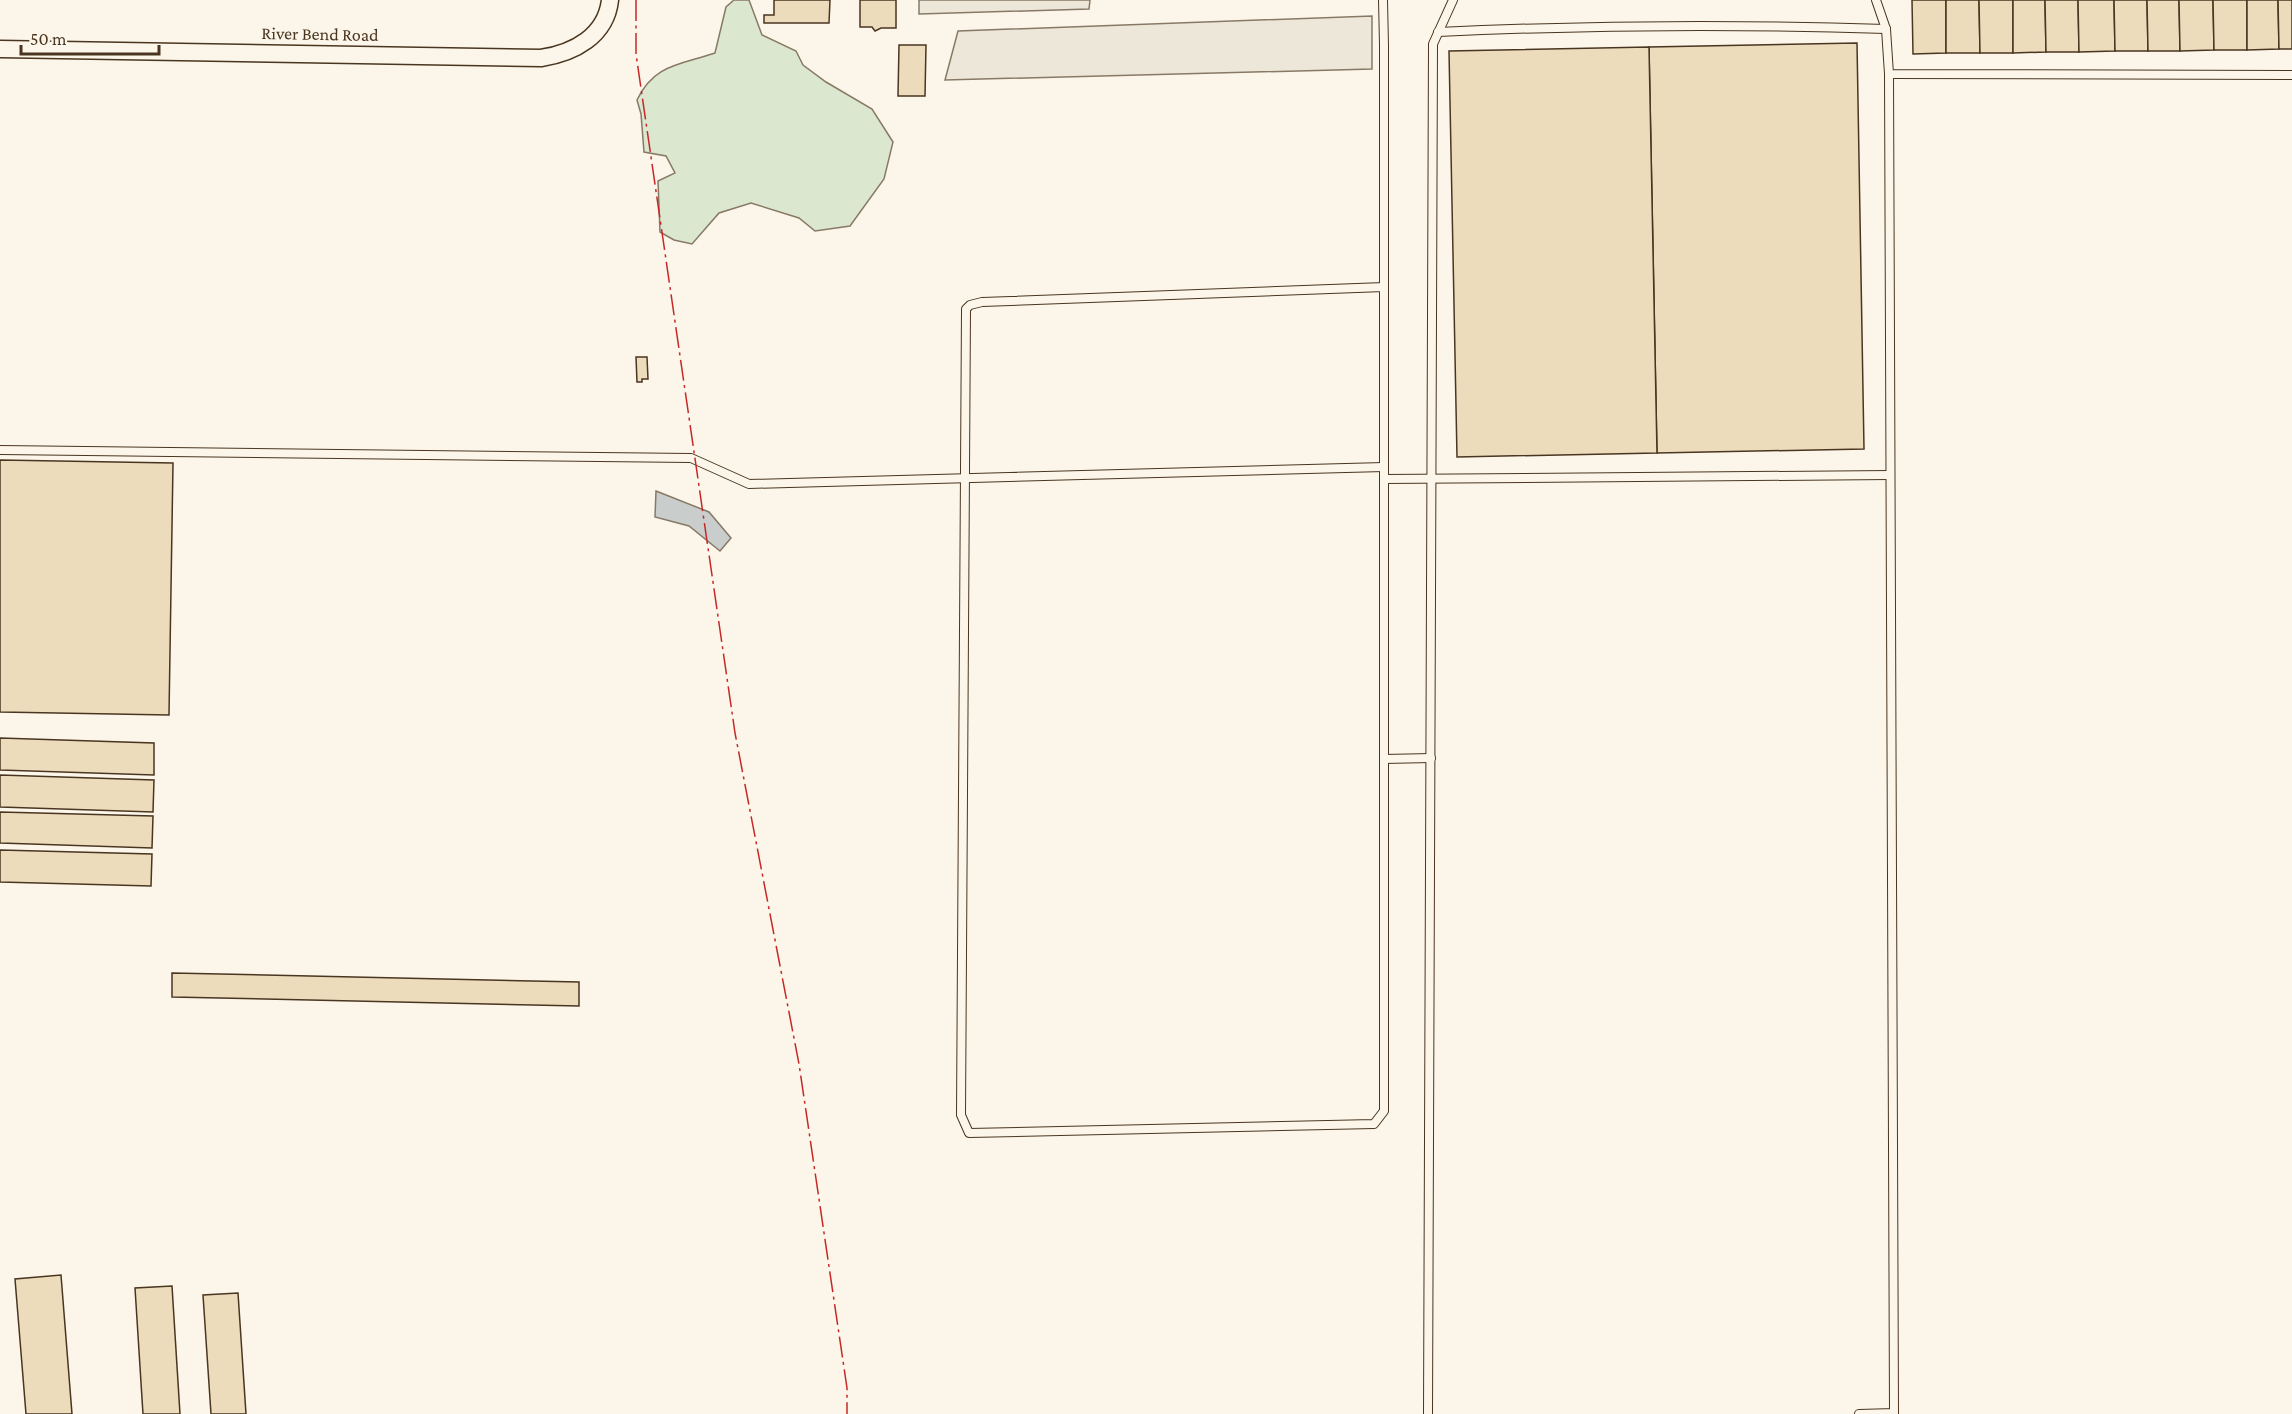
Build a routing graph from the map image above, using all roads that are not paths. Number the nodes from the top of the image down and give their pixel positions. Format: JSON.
{"nodes":[{"id":1,"x":610,"y":0,"type":"edge"},
{"id":2,"x":1383,"y":0,"type":"edge"},
{"id":3,"x":1454,"y":0,"type":"edge"},
{"id":4,"x":1876,"y":0,"type":"edge"},
{"id":5,"x":1886,"y":29,"type":"junction"},
{"id":6,"x":1438,"y":32,"type":"junction"},
{"id":7,"x":0,"y":49,"type":"edge"},
{"id":8,"x":1889,"y":74,"type":"junction"},
{"id":9,"x":2292,"y":75,"type":"edge"},
{"id":10,"x":1384,"y":286,"type":"junction"},
{"id":11,"x":0,"y":450,"type":"edge"},
{"id":12,"x":1384,"y":467,"type":"junction"},
{"id":13,"x":1890,"y":475,"type":"junction"},
{"id":14,"x":1432,"y":477,"type":"junction"},
{"id":15,"x":1384,"y":479,"type":"junction"},
{"id":16,"x":965,"y":480,"type":"junction"},
{"id":17,"x":1431,"y":758,"type":"junction"},
{"id":18,"x":1384,"y":759,"type":"junction"},
{"id":19,"x":1428,"y":1414,"type":"edge"},
{"id":20,"x":1859,"y":1414,"type":"edge"}],
"edges":[{"from":1,"to":7,"type":"street","name":"River Bend Road"},
{"from":2,"to":10,"type":"lane"},
{"from":3,"to":6,"type":"lane"},
{"from":4,"to":5,"type":"lane"},
{"from":5,"to":6,"type":"lane"},
{"from":5,"to":8,"type":"lane"},
{"from":6,"to":14,"type":"lane"},
{"from":8,"to":9,"type":"lane"},
{"from":8,"to":13,"type":"lane"},
{"from":10,"to":12,"type":"lane"},
{"from":10,"to":16,"type":"lane"},
{"from":11,"to":16,"type":"lane"},
{"from":12,"to":15,"type":"lane"},
{"from":12,"to":16,"type":"lane"},
{"from":13,"to":14,"type":"lane"},
{"from":13,"to":20,"type":"lane"},
{"from":14,"to":15,"type":"lane"},
{"from":14,"to":17,"type":"lane"},
{"from":15,"to":18,"type":"lane"},
{"from":16,"to":18,"type":"lane"},
{"from":17,"to":18,"type":"lane"},
{"from":17,"to":19,"type":"lane"}]}
